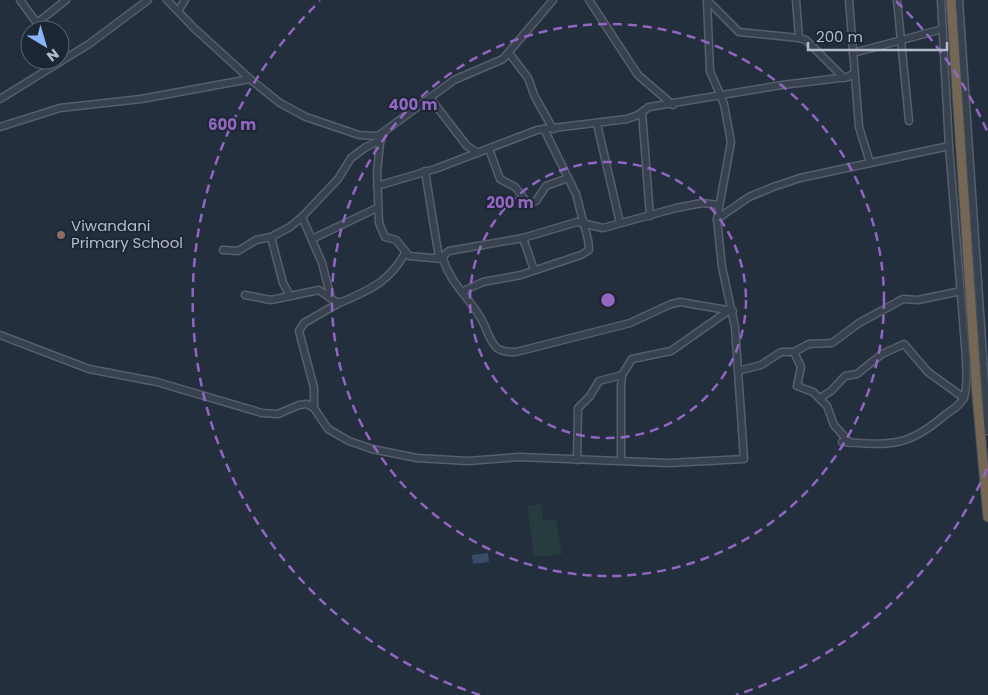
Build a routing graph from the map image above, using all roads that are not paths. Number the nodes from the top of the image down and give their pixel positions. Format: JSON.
{"nodes":[{"id":1,"x":20,"y":0,"type":"edge"},
{"id":2,"x":66,"y":0,"type":"edge"},
{"id":3,"x":148,"y":0,"type":"edge"},
{"id":4,"x":167,"y":0,"type":"edge"},
{"id":5,"x":185,"y":0,"type":"edge"},
{"id":6,"x":553,"y":0,"type":"edge"},
{"id":7,"x":589,"y":0,"type":"edge"},
{"id":8,"x":707,"y":0,"type":"edge"},
{"id":9,"x":796,"y":0,"type":"edge"},
{"id":10,"x":849,"y":0,"type":"edge"},
{"id":11,"x":897,"y":0,"type":"edge"},
{"id":12,"x":941,"y":0,"type":"edge"},
{"id":13,"x":951,"y":0,"type":"edge"},
{"id":14,"x":959,"y":0,"type":"edge"},
{"id":15,"x":178,"y":11,"type":"junction"},
{"id":16,"x":35,"y":20,"type":"edge"},
{"id":17,"x":41,"y":20,"type":"edge"},
{"id":18,"x":943,"y":29,"type":"junction"},
{"id":19,"x":799,"y":38,"type":"junction"},
{"id":20,"x":901,"y":41,"type":"junction"},
{"id":21,"x":70,"y":53,"type":"edge"},
{"id":22,"x":509,"y":54,"type":"junction"},
{"id":23,"x":853,"y":54,"type":"junction"},
{"id":24,"x":42,"y":70,"type":"edge"},
{"id":25,"x":854,"y":73,"type":"junction"},
{"id":26,"x":844,"y":78,"type":"junction"},
{"id":27,"x":250,"y":79,"type":"junction"},
{"id":28,"x":720,"y":96,"type":"junction"},
{"id":29,"x":430,"y":98,"type":"junction"},
{"id":30,"x":0,"y":99,"type":"edge"},
{"id":31,"x":673,"y":105,"type":"junction"},
{"id":32,"x":642,"y":112,"type":"junction"},
{"id":33,"x":910,"y":121,"type":"dead end"},
{"id":34,"x":597,"y":124,"type":"junction"},
{"id":35,"x":0,"y":127,"type":"edge"},
{"id":36,"x":544,"y":129,"type":"junction"},
{"id":37,"x":553,"y":129,"type":"junction"},
{"id":38,"x":381,"y":137,"type":"junction"},
{"id":39,"x":949,"y":146,"type":"junction"},
{"id":40,"x":489,"y":149,"type":"junction"},
{"id":41,"x":478,"y":154,"type":"junction"},
{"id":42,"x":870,"y":163,"type":"junction"},
{"id":43,"x":425,"y":171,"type":"junction"},
{"id":44,"x":568,"y":178,"type":"junction"},
{"id":45,"x":377,"y":186,"type":"junction"},
{"id":46,"x":719,"y":205,"type":"junction"},
{"id":47,"x":377,"y":208,"type":"junction"},
{"id":48,"x":650,"y":216,"type":"junction"},
{"id":49,"x":302,"y":217,"type":"junction"},
{"id":50,"x":717,"y":219,"type":"junction"},
{"id":51,"x":584,"y":223,"type":"junction"},
{"id":52,"x":620,"y":223,"type":"junction"},
{"id":53,"x":271,"y":237,"type":"junction"},
{"id":54,"x":523,"y":238,"type":"junction"},
{"id":55,"x":312,"y":239,"type":"junction"},
{"id":56,"x":223,"y":250,"type":"dead end"},
{"id":57,"x":405,"y":253,"type":"junction"},
{"id":58,"x":440,"y":258,"type":"junction"},
{"id":59,"x":534,"y":270,"type":"junction"},
{"id":60,"x":462,"y":291,"type":"junction"},
{"id":61,"x":961,"y":291,"type":"junction"},
{"id":62,"x":245,"y":295,"type":"dead end"},
{"id":63,"x":290,"y":296,"type":"junction"},
{"id":64,"x":331,"y":298,"type":"junction"},
{"id":65,"x":339,"y":302,"type":"junction"},
{"id":66,"x":731,"y":311,"type":"junction"},
{"id":67,"x":0,"y":335,"type":"edge"},
{"id":68,"x":794,"y":352,"type":"junction"},
{"id":69,"x":738,"y":371,"type":"junction"},
{"id":70,"x":622,"y":375,"type":"junction"},
{"id":71,"x":820,"y":398,"type":"junction"},
{"id":72,"x":964,"y":398,"type":"junction"},
{"id":73,"x":314,"y":408,"type":"junction"},
{"id":74,"x":988,"y":431,"type":"edge"},
{"id":75,"x":842,"y":442,"type":"dead end"},
{"id":76,"x":850,"y":443,"type":"junction"},
{"id":77,"x":577,"y":460,"type":"junction"},
{"id":78,"x":620,"y":461,"type":"junction"},
{"id":79,"x":988,"y":517,"type":"edge"}],
"edges":[{"from":1,"to":16,"type":"street"},
{"from":2,"to":17,"type":"street"},
{"from":3,"to":21,"type":"street"},
{"from":4,"to":15,"type":"street"},
{"from":5,"to":15,"type":"street"},
{"from":6,"to":22,"type":"street"},
{"from":7,"to":31,"type":"street"},
{"from":8,"to":19,"type":"street"},
{"from":8,"to":28,"type":"street"},
{"from":9,"to":19,"type":"street"},
{"from":10,"to":23,"type":"street"},
{"from":11,"to":20,"type":"street"},
{"from":12,"to":18,"type":"street"},
{"from":13,"to":79,"type":"highway"},
{"from":14,"to":74,"type":"street"},
{"from":15,"to":27,"type":"street"},
{"from":18,"to":20,"type":"street"},
{"from":18,"to":39,"type":"street"},
{"from":19,"to":26,"type":"street"},
{"from":20,"to":23,"type":"street"},
{"from":20,"to":33,"type":"street"},
{"from":22,"to":29,"type":"street"},
{"from":22,"to":37,"type":"street"},
{"from":23,"to":25,"type":"street"},
{"from":24,"to":30,"type":"street"},
{"from":25,"to":26,"type":"street"},
{"from":25,"to":42,"type":"street"},
{"from":26,"to":28,"type":"street"},
{"from":27,"to":35,"type":"street"},
{"from":27,"to":38,"type":"street"},
{"from":28,"to":31,"type":"street"},
{"from":28,"to":46,"type":"street"},
{"from":29,"to":38,"type":"street"},
{"from":29,"to":41,"type":"street"},
{"from":31,"to":32,"type":"street"},
{"from":32,"to":34,"type":"street"},
{"from":32,"to":48,"type":"street"},
{"from":34,"to":37,"type":"street"},
{"from":34,"to":52,"type":"street"},
{"from":36,"to":37,"type":"street"},
{"from":36,"to":40,"type":"street"},
{"from":36,"to":44,"type":"street"},
{"from":38,"to":45,"type":"street"},
{"from":38,"to":49,"type":"street"},
{"from":39,"to":42,"type":"street"},
{"from":39,"to":61,"type":"street"},
{"from":40,"to":41,"type":"street"},
{"from":40,"to":44,"type":"street"},
{"from":41,"to":43,"type":"street"},
{"from":42,"to":50,"type":"street"},
{"from":43,"to":45,"type":"street"},
{"from":43,"to":58,"type":"street"},
{"from":44,"to":51,"type":"street"},
{"from":45,"to":47,"type":"street"},
{"from":46,"to":48,"type":"street"},
{"from":46,"to":50,"type":"street"},
{"from":47,"to":55,"type":"street"},
{"from":47,"to":57,"type":"street"},
{"from":48,"to":52,"type":"street"},
{"from":49,"to":53,"type":"street"},
{"from":49,"to":55,"type":"street"},
{"from":50,"to":66,"type":"street"},
{"from":51,"to":52,"type":"street"},
{"from":51,"to":54,"type":"street"},
{"from":51,"to":59,"type":"street"},
{"from":53,"to":56,"type":"street"},
{"from":53,"to":63,"type":"street"},
{"from":54,"to":58,"type":"street"},
{"from":54,"to":59,"type":"street"},
{"from":55,"to":64,"type":"street"},
{"from":57,"to":58,"type":"street"},
{"from":57,"to":65,"type":"street"},
{"from":58,"to":60,"type":"street"},
{"from":59,"to":60,"type":"street"},
{"from":60,"to":66,"type":"street"},
{"from":61,"to":68,"type":"street"},
{"from":61,"to":72,"type":"street"},
{"from":62,"to":63,"type":"street"},
{"from":63,"to":64,"type":"street"},
{"from":64,"to":65,"type":"street"},
{"from":65,"to":73,"type":"street"},
{"from":66,"to":69,"type":"street"},
{"from":66,"to":70,"type":"street"},
{"from":67,"to":73,"type":"street"},
{"from":68,"to":69,"type":"street"},
{"from":68,"to":71,"type":"street"},
{"from":69,"to":78,"type":"street"},
{"from":70,"to":77,"type":"street"},
{"from":70,"to":78,"type":"street"},
{"from":71,"to":72,"type":"street"},
{"from":71,"to":76,"type":"street"},
{"from":72,"to":76,"type":"street"},
{"from":73,"to":77,"type":"street"},
{"from":75,"to":76,"type":"street"},
{"from":77,"to":78,"type":"street"}]}
